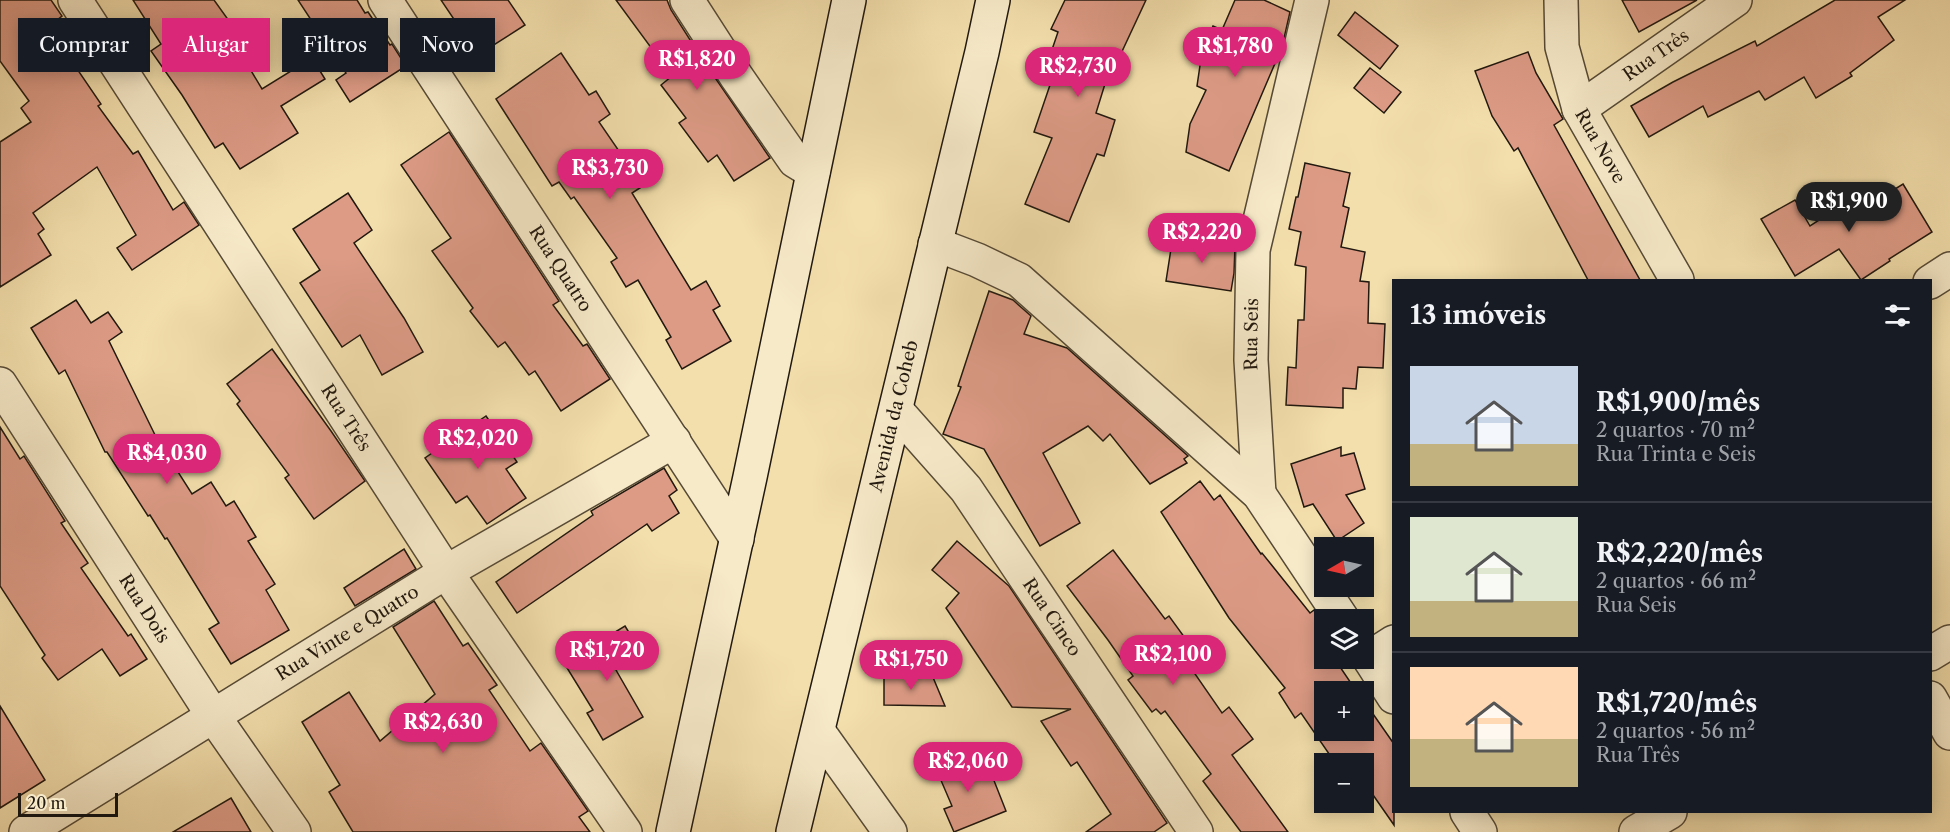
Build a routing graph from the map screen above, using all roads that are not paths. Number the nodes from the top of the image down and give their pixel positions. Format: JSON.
{"nodes":[{"id":1,"x":75,"y":0,"type":"edge"},
{"id":2,"x":385,"y":0,"type":"edge"},
{"id":3,"x":687,"y":0,"type":"edge"},
{"id":4,"x":849,"y":0,"type":"edge"},
{"id":5,"x":993,"y":0,"type":"edge"},
{"id":6,"x":1312,"y":0,"type":"edge"},
{"id":7,"x":1561,"y":0,"type":"edge"},
{"id":8,"x":1734,"y":0,"type":"edge"},
{"id":9,"x":1579,"y":109,"type":"junction"},
{"id":10,"x":813,"y":172,"type":"junction"},
{"id":11,"x":935,"y":244,"type":"junction"},
{"id":12,"x":1950,"y":269,"type":"edge"},
{"id":13,"x":1676,"y":279,"type":"edge"},
{"id":14,"x":1932,"y":281,"type":"edge"},
{"id":15,"x":0,"y":384,"type":"edge"},
{"id":16,"x":896,"y":410,"type":"junction"},
{"id":17,"x":674,"y":441,"type":"junction"},
{"id":18,"x":1258,"y":494,"type":"junction"},
{"id":19,"x":737,"y":538,"type":"junction"},
{"id":20,"x":446,"y":572,"type":"junction"},
{"id":21,"x":1336,"y":609,"type":"edge"},
{"id":22,"x":1950,"y":642,"type":"edge"},
{"id":23,"x":1375,"y":650,"type":"edge"},
{"id":24,"x":1932,"y":653,"type":"edge"},
{"id":25,"x":1392,"y":692,"type":"edge"},
{"id":26,"x":1932,"y":702,"type":"edge"},
{"id":27,"x":214,"y":717,"type":"junction"},
{"id":28,"x":818,"y":731,"type":"junction"},
{"id":29,"x":1950,"y":733,"type":"edge"},
{"id":30,"x":1468,"y":813,"type":"edge"},
{"id":31,"x":1668,"y":813,"type":"edge"},
{"id":32,"x":26,"y":832,"type":"edge"},
{"id":33,"x":294,"y":832,"type":"edge"},
{"id":34,"x":625,"y":832,"type":"edge"},
{"id":35,"x":674,"y":832,"type":"edge"},
{"id":36,"x":794,"y":832,"type":"edge"},
{"id":37,"x":890,"y":832,"type":"edge"},
{"id":38,"x":1196,"y":832,"type":"edge"},
{"id":39,"x":1480,"y":832,"type":"edge"},
{"id":40,"x":1636,"y":832,"type":"edge"}],
"edges":[{"from":1,"to":20,"type":"street","name":"Rua Três"},
{"from":2,"to":17,"type":"street","name":"Rua Quatro"},
{"from":3,"to":10,"type":"street"},
{"from":4,"to":10,"type":"street"},
{"from":5,"to":11,"type":"street","name":"Avenida da Coheb"},
{"from":6,"to":18,"type":"street","name":"Rua Seis"},
{"from":7,"to":9,"type":"street","name":"Rua Nove"},
{"from":8,"to":9,"type":"street","name":"Rua Três"},
{"from":9,"to":13,"type":"street","name":"Rua Nove"},
{"from":10,"to":19,"type":"street"},
{"from":11,"to":16,"type":"street","name":"Avenida da Coheb"},
{"from":11,"to":18,"type":"street"},
{"from":12,"to":14,"type":"street"},
{"from":15,"to":27,"type":"street","name":"Rua Dois"},
{"from":16,"to":28,"type":"street","name":"Avenida da Coheb"},
{"from":16,"to":38,"type":"street","name":"Rua Cinco"},
{"from":17,"to":19,"type":"street","name":"Rua Quatro"},
{"from":17,"to":20,"type":"street","name":"Rua Vinte e Quatro"},
{"from":18,"to":21,"type":"street"},
{"from":19,"to":35,"type":"street"},
{"from":20,"to":27,"type":"street","name":"Rua Vinte e Quatro"},
{"from":20,"to":34,"type":"street","name":"Rua Três"},
{"from":22,"to":24,"type":"street"},
{"from":23,"to":25,"type":"street"},
{"from":26,"to":29,"type":"street"},
{"from":27,"to":32,"type":"street","name":"Rua Vinte e Quatro"},
{"from":27,"to":33,"type":"street","name":"Rua Dois"},
{"from":28,"to":36,"type":"street","name":"Avenida da Coheb"},
{"from":28,"to":37,"type":"street"},
{"from":30,"to":39,"type":"street"},
{"from":31,"to":40,"type":"street"}]}
